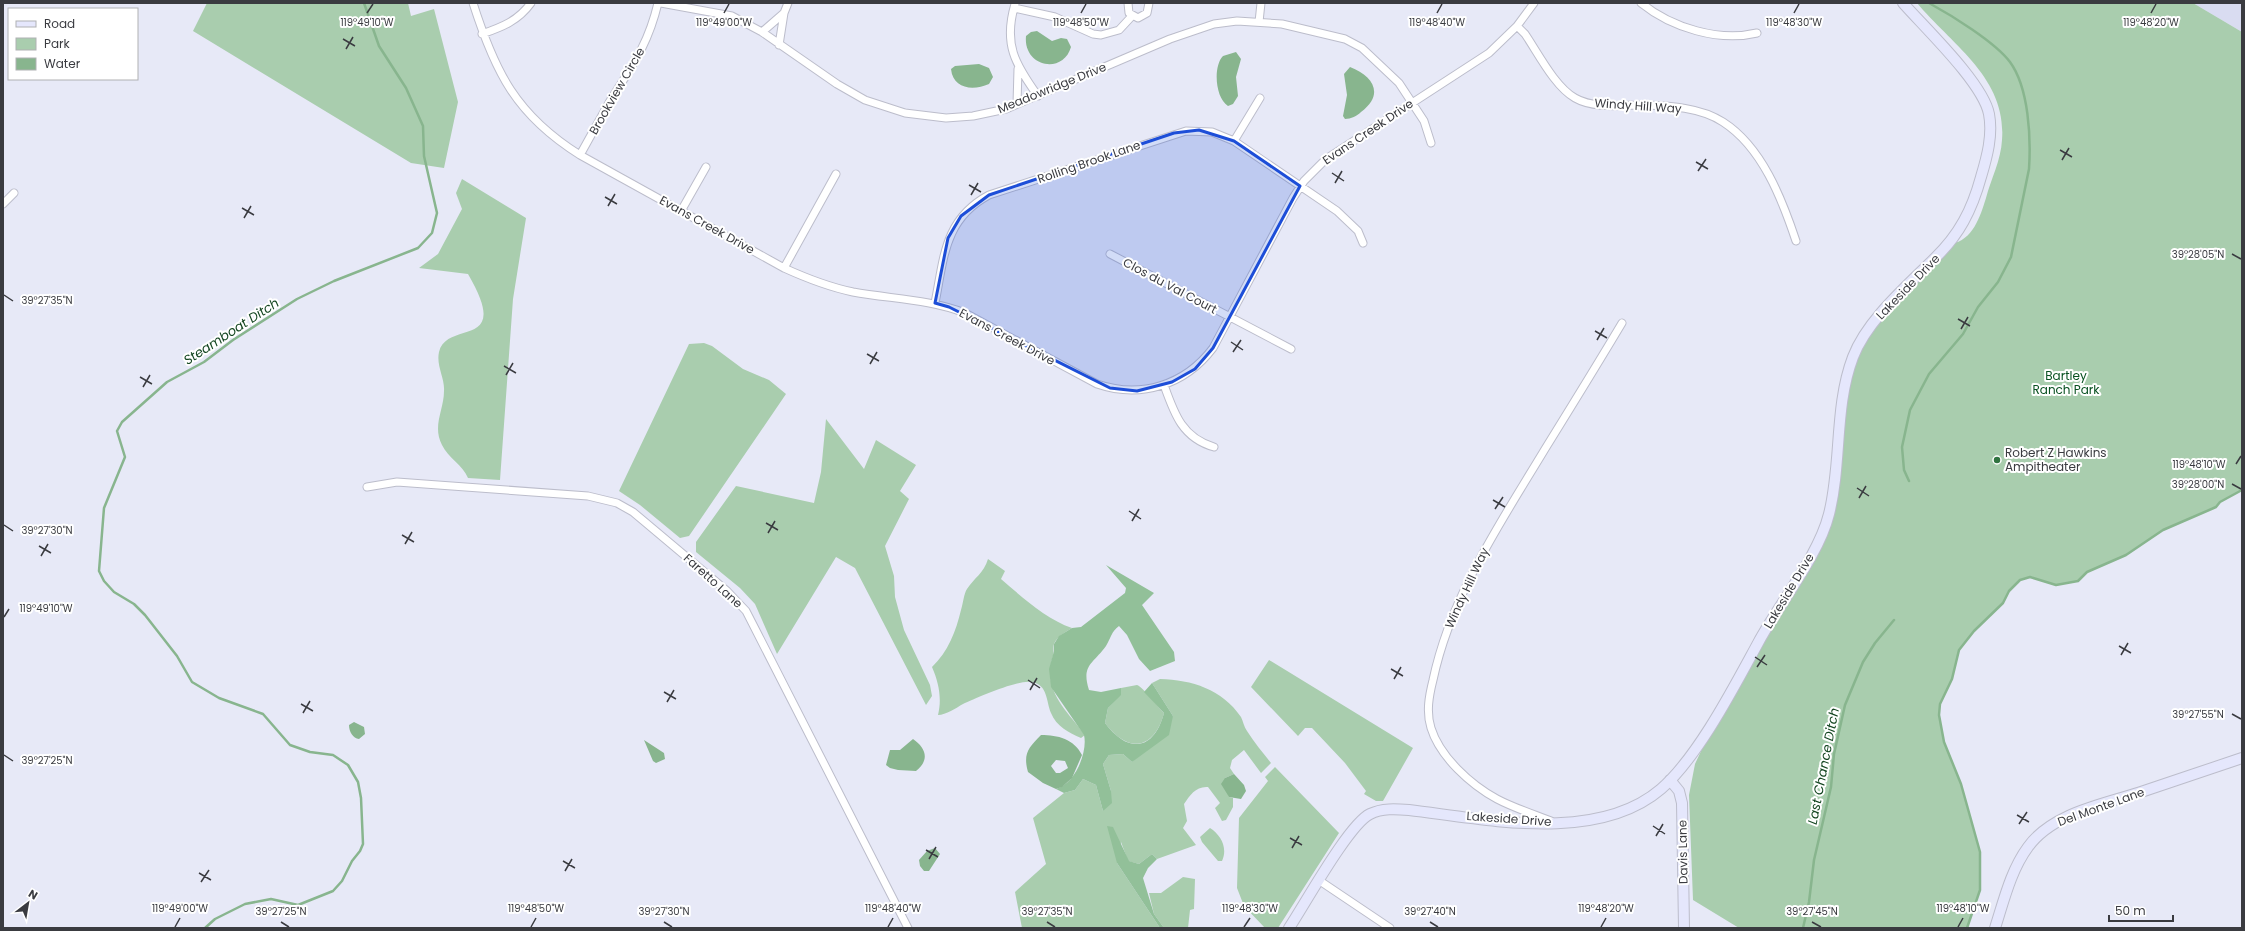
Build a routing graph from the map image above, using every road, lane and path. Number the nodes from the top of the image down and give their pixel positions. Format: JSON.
{"nodes":[{"id":1,"x":472,"y":3,"type":"edge"},
{"id":2,"x":531,"y":3,"type":"edge"},
{"id":3,"x":659,"y":3,"type":"edge"},
{"id":4,"x":788,"y":3,"type":"edge"},
{"id":5,"x":1128,"y":3,"type":"edge"},
{"id":6,"x":1149,"y":3,"type":"edge"},
{"id":7,"x":1261,"y":3,"type":"edge"},
{"id":8,"x":1534,"y":3,"type":"edge"},
{"id":9,"x":1641,"y":3,"type":"edge"},
{"id":10,"x":1903,"y":3,"type":"edge"},
{"id":11,"x":1014,"y":5,"type":"edge"},
{"id":12,"x":784,"y":14,"type":"junction"},
{"id":13,"x":1132,"y":16,"type":"junction"},
{"id":14,"x":1259,"y":22,"type":"junction"},
{"id":15,"x":1517,"y":26,"type":"junction"},
{"id":16,"x":762,"y":32,"type":"junction"},
{"id":17,"x":1757,"y":33,"type":"dead end"},
{"id":18,"x":482,"y":34,"type":"junction"},
{"id":19,"x":779,"y":45,"type":"junction"},
{"id":20,"x":1018,"y":69,"type":"junction"},
{"id":21,"x":1038,"y":96,"type":"junction"},
{"id":22,"x":1260,"y":98,"type":"dead end"},
{"id":23,"x":1415,"y":101,"type":"junction"},
{"id":24,"x":1017,"y":104,"type":"junction"},
{"id":25,"x":1234,"y":141,"type":"junction"},
{"id":26,"x":1431,"y":143,"type":"dead end"},
{"id":27,"x":580,"y":155,"type":"junction"},
{"id":28,"x":706,"y":167,"type":"dead end"},
{"id":29,"x":836,"y":174,"type":"dead end"},
{"id":30,"x":1300,"y":186,"type":"junction"},
{"id":31,"x":14,"y":193,"type":"dead end"},
{"id":32,"x":3,"y":204,"type":"edge"},
{"id":33,"x":681,"y":211,"type":"junction"},
{"id":34,"x":1796,"y":241,"type":"dead end"},
{"id":35,"x":1363,"y":243,"type":"dead end"},
{"id":36,"x":1110,"y":254,"type":"dead end"},
{"id":37,"x":784,"y":268,"type":"junction"},
{"id":38,"x":935,"y":303,"type":"junction"},
{"id":39,"x":1230,"y":317,"type":"junction"},
{"id":40,"x":1622,"y":323,"type":"dead end"},
{"id":41,"x":1291,"y":350,"type":"dead end"},
{"id":42,"x":1164,"y":385,"type":"junction"},
{"id":43,"x":1214,"y":447,"type":"dead end"},
{"id":44,"x":368,"y":487,"type":"dead end"},
{"id":45,"x":2242,"y":758,"type":"edge"},
{"id":46,"x":1670,"y":780,"type":"junction"},
{"id":47,"x":1554,"y":822,"type":"junction"},
{"id":48,"x":1320,"y":881,"type":"junction"},
{"id":49,"x":908,"y":928,"type":"edge"},
{"id":50,"x":1290,"y":928,"type":"edge"},
{"id":51,"x":1390,"y":928,"type":"edge"},
{"id":52,"x":1684,"y":928,"type":"edge"},
{"id":53,"x":1995,"y":928,"type":"edge"}],
"edges":[{"from":1,"to":18,"type":"street","name":"Evans Creek Drive"},
{"from":2,"to":18,"type":"street"},
{"from":3,"to":16,"type":"street","name":"Meadowridge Drive"},
{"from":3,"to":27,"type":"street","name":"Brookview Circle"},
{"from":4,"to":12,"type":"street"},
{"from":5,"to":13,"type":"street"},
{"from":6,"to":13,"type":"street"},
{"from":7,"to":14,"type":"street"},
{"from":8,"to":15,"type":"street"},
{"from":9,"to":17,"type":"street"},
{"from":10,"to":46,"type":"street","name":"Lakeside Drive"},
{"from":11,"to":13,"type":"street"},
{"from":11,"to":20,"type":"street"},
{"from":12,"to":16,"type":"street"},
{"from":12,"to":19,"type":"street"},
{"from":14,"to":21,"type":"street","name":"Meadowridge Drive"},
{"from":14,"to":23,"type":"street","name":"Meadowridge Drive"},
{"from":15,"to":23,"type":"street"},
{"from":15,"to":34,"type":"street","name":"Windy Hill Way"},
{"from":16,"to":19,"type":"street","name":"Meadowridge Drive"},
{"from":18,"to":27,"type":"street","name":"Evans Creek Drive"},
{"from":19,"to":24,"type":"street","name":"Meadowridge Drive"},
{"from":20,"to":21,"type":"street"},
{"from":20,"to":24,"type":"street"},
{"from":21,"to":24,"type":"street","name":"Meadowridge Drive"},
{"from":22,"to":25,"type":"street"},
{"from":23,"to":26,"type":"street","name":"Meadowridge Drive"},
{"from":23,"to":30,"type":"street","name":"Evans Creek Drive"},
{"from":25,"to":30,"type":"street","name":"Rolling Brook Lane"},
{"from":25,"to":38,"type":"street","name":"Rolling Brook Lane"},
{"from":27,"to":33,"type":"street","name":"Evans Creek Drive"},
{"from":28,"to":33,"type":"street"},
{"from":29,"to":37,"type":"street"},
{"from":30,"to":35,"type":"street","name":"Rolling Brook Lane"},
{"from":30,"to":39,"type":"street","name":"Evans Creek Drive"},
{"from":31,"to":32,"type":"street"},
{"from":33,"to":37,"type":"street","name":"Evans Creek Drive"},
{"from":36,"to":39,"type":"street","name":"Clos du Val Court"},
{"from":37,"to":38,"type":"street","name":"Evans Creek Drive"},
{"from":38,"to":42,"type":"street","name":"Evans Creek Drive"},
{"from":39,"to":41,"type":"street","name":"Clos du Val Court"},
{"from":39,"to":42,"type":"street","name":"Evans Creek Drive"},
{"from":40,"to":47,"type":"street","name":"Windy Hill Way"},
{"from":42,"to":43,"type":"street"},
{"from":44,"to":49,"type":"street","name":"Faretto Lane"},
{"from":45,"to":53,"type":"street","name":"Del Monte Lane"},
{"from":46,"to":47,"type":"street","name":"Lakeside Drive"},
{"from":46,"to":52,"type":"street","name":"Davis Lane"},
{"from":47,"to":48,"type":"street","name":"Lakeside Drive"},
{"from":48,"to":50,"type":"street","name":"Lakeside Drive"},
{"from":48,"to":51,"type":"street"}]}
